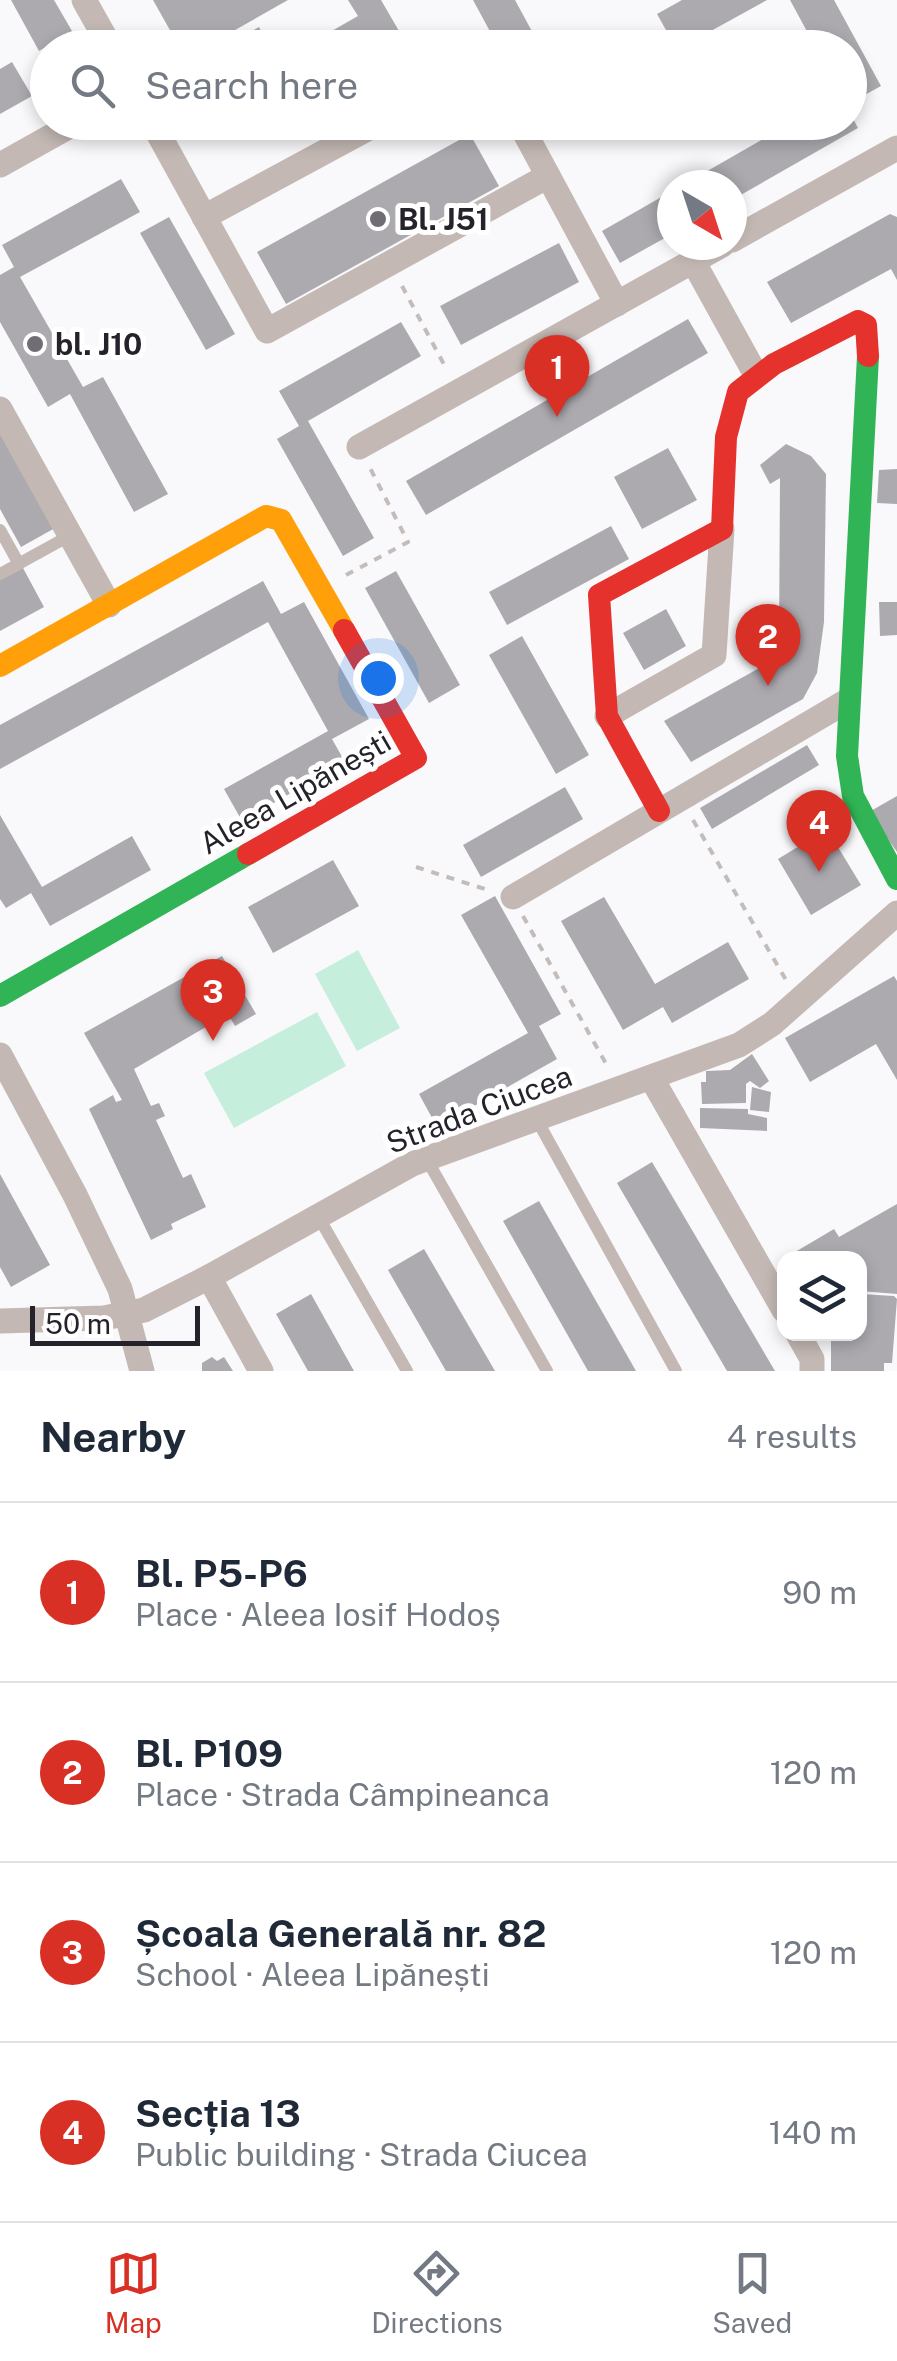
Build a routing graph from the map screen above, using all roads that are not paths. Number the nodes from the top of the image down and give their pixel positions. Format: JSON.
{"nodes":[{"id":1,"x":84,"y":0,"type":"edge"},
{"id":2,"x":100,"y":30,"type":"edge"},
{"id":3,"x":45,"y":140,"type":"edge"},
{"id":4,"x":162,"y":140,"type":"edge"},
{"id":5,"x":347,"y":140,"type":"edge"},
{"id":6,"x":529,"y":140,"type":"edge"},
{"id":7,"x":897,"y":148,"type":"edge"},
{"id":8,"x":0,"y":165,"type":"edge"},
{"id":9,"x":548,"y":176,"type":"junction"},
{"id":10,"x":204,"y":217,"type":"junction"},
{"id":11,"x":747,"y":232,"type":"edge"},
{"id":12,"x":696,"y":260,"type":"edge"},
{"id":13,"x":693,"y":262,"type":"junction"},
{"id":14,"x":617,"y":304,"type":"junction"},
{"id":15,"x":756,"y":375,"type":"junction"},
{"id":16,"x":0,"y":408,"type":"edge"},
{"id":17,"x":358,"y":447,"type":"road end"},
{"id":18,"x":0,"y":530,"type":"edge"},
{"id":19,"x":722,"y":530,"type":"junction"},
{"id":20,"x":71,"y":536,"type":"junction"},
{"id":21,"x":19,"y":564,"type":"junction"},
{"id":22,"x":0,"y":574,"type":"edge"},
{"id":23,"x":110,"y":604,"type":"junction"},
{"id":24,"x":0,"y":666,"type":"edge"},
{"id":25,"x":847,"y":701,"type":"junction"},
{"id":26,"x":607,"y":716,"type":"junction"},
{"id":27,"x":670,"y":805,"type":"junction"},
{"id":28,"x":897,"y":879,"type":"edge"},
{"id":29,"x":513,"y":896,"type":"road end"},
{"id":30,"x":897,"y":913,"type":"edge"},
{"id":31,"x":0,"y":996,"type":"edge"},
{"id":32,"x":0,"y":1055,"type":"edge"},
{"id":33,"x":652,"y":1079,"type":"junction"},
{"id":34,"x":537,"y":1120,"type":"junction"},
{"id":35,"x":426,"y":1158,"type":"junction"},
{"id":36,"x":318,"y":1216,"type":"junction"},
{"id":37,"x":209,"y":1277,"type":"junction"},
{"id":38,"x":777,"y":1298,"type":"edge"},
{"id":39,"x":128,"y":1316,"type":"junction"},
{"id":40,"x":0,"y":1322,"type":"edge"},
{"id":41,"x":802,"y":1341,"type":"edge"},
{"id":42,"x":142,"y":1371,"type":"edge"},
{"id":43,"x":261,"y":1371,"type":"edge"},
{"id":44,"x":406,"y":1371,"type":"edge"},
{"id":45,"x":547,"y":1371,"type":"edge"},
{"id":46,"x":676,"y":1371,"type":"edge"},
{"id":47,"x":812,"y":1371,"type":"edge"}],
"edges":[{"from":1,"to":2,"type":"street"},
{"from":3,"to":8,"type":"street"},
{"from":4,"to":10,"type":"street"},
{"from":5,"to":10,"type":"street"},
{"from":6,"to":9,"type":"street"},
{"from":7,"to":11,"type":"street"},
{"from":9,"to":10,"type":"street"},
{"from":9,"to":14,"type":"street"},
{"from":12,"to":13,"type":"street"},
{"from":13,"to":14,"type":"street"},
{"from":13,"to":15,"type":"street"},
{"from":14,"to":17,"type":"street"},
{"from":15,"to":19,"type":"street"},
{"from":15,"to":25,"type":"street"},
{"from":16,"to":20,"type":"street"},
{"from":18,"to":21,"type":"lane"},
{"from":19,"to":26,"type":"street"},
{"from":19,"to":26,"type":"street"},
{"from":20,"to":21,"type":"lane"},
{"from":20,"to":23,"type":"street"},
{"from":21,"to":22,"type":"lane"},
{"from":23,"to":24,"type":"street","name":"Aleea Lipănești"},
{"from":23,"to":31,"type":"street","name":"Aleea Lipănești"},
{"from":25,"to":27,"type":"street"},
{"from":25,"to":28,"type":"street"},
{"from":26,"to":27,"type":"street"},
{"from":27,"to":29,"type":"street"},
{"from":30,"to":33,"type":"street","name":"Strada Ciucea"},
{"from":32,"to":39,"type":"street"},
{"from":33,"to":34,"type":"street","name":"Strada Ciucea"},
{"from":33,"to":38,"type":"street"},
{"from":34,"to":35,"type":"street","name":"Strada Ciucea"},
{"from":34,"to":46,"type":"lane"},
{"from":35,"to":36,"type":"street","name":"Strada Ciucea"},
{"from":35,"to":45,"type":"lane"},
{"from":36,"to":37,"type":"street","name":"Strada Ciucea"},
{"from":36,"to":44,"type":"lane"},
{"from":37,"to":39,"type":"street","name":"Strada Ciucea"},
{"from":37,"to":43,"type":"street"},
{"from":39,"to":40,"type":"street","name":"Strada Ciucea"},
{"from":39,"to":42,"type":"street"},
{"from":41,"to":47,"type":"street"}]}
